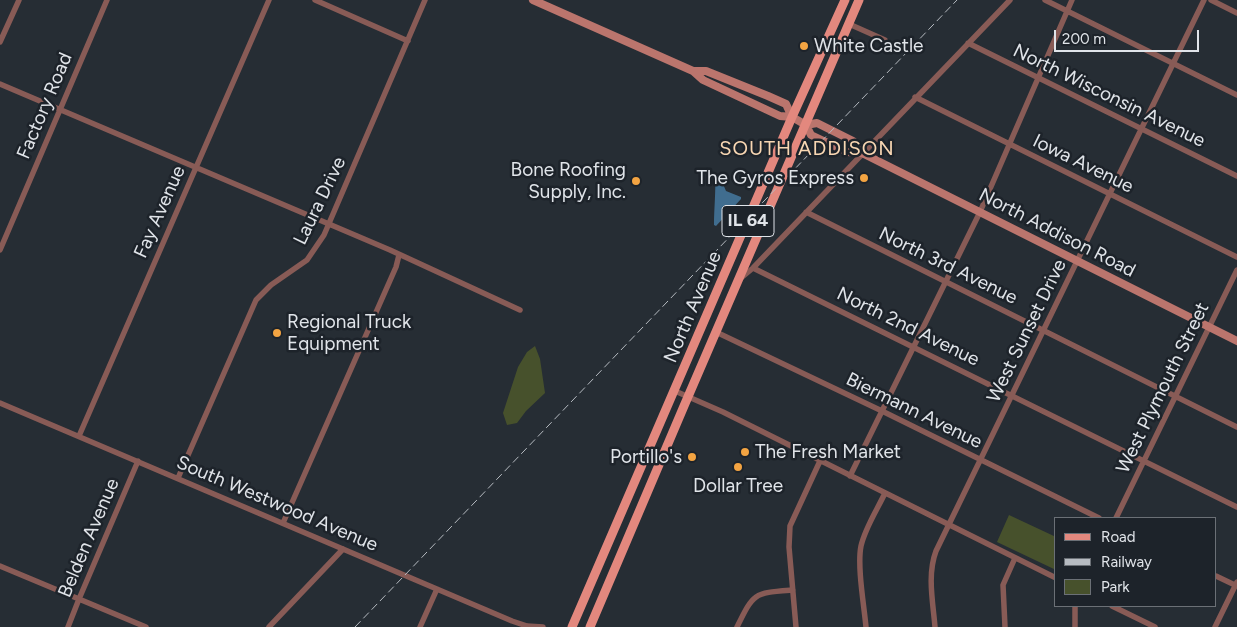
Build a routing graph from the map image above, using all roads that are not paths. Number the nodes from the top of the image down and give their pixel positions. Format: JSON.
{"nodes":[{"id":1,"x":19,"y":0,"type":"edge"},
{"id":2,"x":107,"y":0,"type":"edge"},
{"id":3,"x":269,"y":0,"type":"edge"},
{"id":4,"x":315,"y":0,"type":"edge"},
{"id":5,"x":425,"y":0,"type":"edge"},
{"id":6,"x":534,"y":0,"type":"edge"},
{"id":7,"x":845,"y":0,"type":"edge"},
{"id":8,"x":859,"y":0,"type":"edge"},
{"id":9,"x":1010,"y":0,"type":"edge"},
{"id":10,"x":1045,"y":0,"type":"edge"},
{"id":11,"x":1072,"y":0,"type":"edge"},
{"id":12,"x":1204,"y":0,"type":"edge"},
{"id":13,"x":1211,"y":0,"type":"edge"},
{"id":14,"x":1067,"y":11,"type":"junction"},
{"id":15,"x":1236,"y":11,"type":"edge"},
{"id":16,"x":848,"y":24,"type":"junction"},
{"id":17,"x":885,"y":40,"type":"dead end"},
{"id":18,"x":408,"y":41,"type":"junction"},
{"id":19,"x":0,"y":42,"type":"edge"},
{"id":20,"x":968,"y":43,"type":"junction"},
{"id":21,"x":1173,"y":64,"type":"junction"},
{"id":22,"x":693,"y":71,"type":"junction"},
{"id":23,"x":1038,"y":78,"type":"junction"},
{"id":24,"x":0,"y":84,"type":"edge"},
{"id":25,"x":1237,"y":95,"type":"edge"},
{"id":26,"x":915,"y":97,"type":"junction"},
{"id":27,"x":60,"y":110,"type":"junction"},
{"id":28,"x":792,"y":117,"type":"junction"},
{"id":29,"x":806,"y":125,"type":"junction"},
{"id":30,"x":1142,"y":129,"type":"junction"},
{"id":31,"x":1010,"y":144,"type":"junction"},
{"id":32,"x":862,"y":153,"type":"junction"},
{"id":33,"x":196,"y":168,"type":"junction"},
{"id":34,"x":1237,"y":176,"type":"edge"},
{"id":35,"x":1110,"y":194,"type":"junction"},
{"id":36,"x":806,"y":212,"type":"junction"},
{"id":37,"x":980,"y":212,"type":"junction"},
{"id":38,"x":330,"y":224,"type":"junction"},
{"id":39,"x":0,"y":250,"type":"edge"},
{"id":40,"x":399,"y":255,"type":"junction"},
{"id":41,"x":1237,"y":257,"type":"edge"},
{"id":42,"x":1078,"y":261,"type":"junction"},
{"id":43,"x":754,"y":268,"type":"junction"},
{"id":44,"x":1237,"y":270,"type":"edge"},
{"id":45,"x":740,"y":278,"type":"junction"},
{"id":46,"x":946,"y":282,"type":"junction"},
{"id":47,"x":520,"y":310,"type":"dead end"},
{"id":48,"x":1210,"y":328,"type":"junction"},
{"id":49,"x":1044,"y":331,"type":"junction"},
{"id":50,"x":716,"y":332,"type":"junction"},
{"id":51,"x":1237,"y":341,"type":"edge"},
{"id":52,"x":914,"y":347,"type":"junction"},
{"id":53,"x":675,"y":391,"type":"junction"},
{"id":54,"x":1013,"y":396,"type":"junction"},
{"id":55,"x":1176,"y":396,"type":"junction"},
{"id":56,"x":688,"y":397,"type":"junction"},
{"id":57,"x":0,"y":403,"type":"edge"},
{"id":58,"x":882,"y":411,"type":"junction"},
{"id":59,"x":1237,"y":427,"type":"edge"},
{"id":60,"x":78,"y":436,"type":"junction"},
{"id":61,"x":820,"y":460,"type":"junction"},
{"id":62,"x":981,"y":460,"type":"junction"},
{"id":63,"x":1144,"y":461,"type":"junction"},
{"id":64,"x":138,"y":462,"type":"junction"},
{"id":65,"x":850,"y":476,"type":"junction"},
{"id":66,"x":178,"y":478,"type":"junction"},
{"id":67,"x":885,"y":493,"type":"junction"},
{"id":68,"x":1237,"y":507,"type":"edge"},
{"id":69,"x":1097,"y":517,"type":"edge"},
{"id":70,"x":1116,"y":517,"type":"edge"},
{"id":71,"x":283,"y":523,"type":"junction"},
{"id":72,"x":950,"y":525,"type":"junction"},
{"id":73,"x":343,"y":549,"type":"junction"},
{"id":74,"x":1016,"y":558,"type":"junction"},
{"id":75,"x":0,"y":566,"type":"edge"},
{"id":76,"x":1217,"y":576,"type":"edge"},
{"id":77,"x":1054,"y":577,"type":"edge"},
{"id":78,"x":1236,"y":585,"type":"edge"},
{"id":79,"x":437,"y":589,"type":"junction"},
{"id":80,"x":793,"y":590,"type":"junction"},
{"id":81,"x":79,"y":599,"type":"junction"},
{"id":82,"x":1075,"y":607,"type":"edge"},
{"id":83,"x":1114,"y":607,"type":"edge"},
{"id":84,"x":68,"y":627,"type":"edge"},
{"id":85,"x":146,"y":627,"type":"edge"},
{"id":86,"x":268,"y":627,"type":"edge"},
{"id":87,"x":420,"y":627,"type":"edge"},
{"id":88,"x":543,"y":627,"type":"edge"},
{"id":89,"x":572,"y":627,"type":"edge"},
{"id":90,"x":590,"y":627,"type":"edge"},
{"id":91,"x":737,"y":627,"type":"edge"},
{"id":92,"x":796,"y":627,"type":"edge"},
{"id":93,"x":866,"y":627,"type":"edge"},
{"id":94,"x":935,"y":627,"type":"edge"},
{"id":95,"x":1005,"y":627,"type":"edge"},
{"id":96,"x":1075,"y":627,"type":"edge"},
{"id":97,"x":1155,"y":627,"type":"edge"},
{"id":98,"x":1215,"y":627,"type":"edge"}],
"edges":[{"from":1,"to":19,"type":"street"},
{"from":2,"to":27,"type":"street","name":"Factory Road"},
{"from":3,"to":33,"type":"street","name":"Fay Avenue"},
{"from":4,"to":18,"type":"street"},
{"from":5,"to":18,"type":"street","name":"Laura Drive"},
{"from":6,"to":22,"type":"street","name":"North Addison Road"},
{"from":7,"to":28,"type":"main road","name":"North Avenue","number":"IL 64"},
{"from":8,"to":16,"type":"main road","name":"North Avenue","number":"IL 64"},
{"from":9,"to":20,"type":"street"},
{"from":10,"to":14,"type":"street"},
{"from":11,"to":14,"type":"street"},
{"from":12,"to":21,"type":"street","name":"West Sunset Drive"},
{"from":13,"to":15,"type":"street"},
{"from":14,"to":21,"type":"street"},
{"from":14,"to":23,"type":"street"},
{"from":16,"to":17,"type":"street"},
{"from":16,"to":29,"type":"main road","name":"North Avenue","number":"IL 64"},
{"from":18,"to":38,"type":"street","name":"Laura Drive"},
{"from":20,"to":23,"type":"street","name":"North Wisconsin Avenue"},
{"from":20,"to":26,"type":"street"},
{"from":21,"to":25,"type":"street"},
{"from":21,"to":30,"type":"street","name":"West Sunset Drive"},
{"from":22,"to":28,"type":"street","name":"North Addison Road"},
{"from":22,"to":28,"type":"street","name":"North Addison Road"},
{"from":23,"to":30,"type":"street","name":"North Wisconsin Avenue"},
{"from":23,"to":31,"type":"street"},
{"from":24,"to":27,"type":"street"},
{"from":26,"to":31,"type":"street","name":"Iowa Avenue"},
{"from":26,"to":32,"type":"street"},
{"from":27,"to":33,"type":"street"},
{"from":27,"to":39,"type":"street","name":"Factory Road"},
{"from":28,"to":29,"type":"street","name":"North Addison Road"},
{"from":28,"to":53,"type":"main road","name":"North Avenue","number":"IL 64"},
{"from":29,"to":32,"type":"street","name":"North Addison Road"},
{"from":29,"to":32,"type":"street","name":"North Addison Road"},
{"from":29,"to":45,"type":"main road","name":"North Avenue","number":"IL 64"},
{"from":30,"to":34,"type":"street","name":"North Wisconsin Avenue"},
{"from":30,"to":35,"type":"street","name":"West Sunset Drive"},
{"from":31,"to":35,"type":"street","name":"Iowa Avenue"},
{"from":31,"to":37,"type":"street"},
{"from":32,"to":36,"type":"street"},
{"from":32,"to":37,"type":"street","name":"North Addison Road"},
{"from":33,"to":38,"type":"street"},
{"from":33,"to":60,"type":"street","name":"Fay Avenue"},
{"from":35,"to":41,"type":"street","name":"Iowa Avenue"},
{"from":35,"to":42,"type":"street","name":"West Sunset Drive"},
{"from":36,"to":43,"type":"street"},
{"from":36,"to":46,"type":"street","name":"North 3rd Avenue"},
{"from":37,"to":42,"type":"street","name":"North Addison Road"},
{"from":37,"to":46,"type":"street"},
{"from":38,"to":40,"type":"street"},
{"from":38,"to":66,"type":"street","name":"Laura Drive"},
{"from":40,"to":47,"type":"street"},
{"from":40,"to":71,"type":"street"},
{"from":42,"to":48,"type":"street","name":"North Addison Road"},
{"from":42,"to":49,"type":"street","name":"West Sunset Drive"},
{"from":43,"to":45,"type":"street"},
{"from":43,"to":52,"type":"street","name":"North 2nd Avenue"},
{"from":44,"to":48,"type":"street","name":"West Plymouth Street"},
{"from":45,"to":50,"type":"main road","name":"North Avenue","number":"IL 64"},
{"from":46,"to":49,"type":"street","name":"North 3rd Avenue"},
{"from":46,"to":52,"type":"street"},
{"from":48,"to":51,"type":"street","name":"North Addison Road"},
{"from":48,"to":55,"type":"street","name":"West Plymouth Street"},
{"from":49,"to":54,"type":"street","name":"West Sunset Drive"},
{"from":49,"to":55,"type":"street","name":"North 3rd Avenue"},
{"from":50,"to":56,"type":"main road","name":"North Avenue","number":"IL 64"},
{"from":50,"to":58,"type":"street","name":"Biermann Avenue"},
{"from":52,"to":54,"type":"street","name":"North 2nd Avenue"},
{"from":52,"to":58,"type":"street"},
{"from":53,"to":56,"type":"street"},
{"from":53,"to":89,"type":"main road","name":"North Avenue","number":"IL 64"},
{"from":54,"to":62,"type":"street","name":"West Sunset Drive"},
{"from":54,"to":63,"type":"street","name":"North 2nd Avenue"},
{"from":55,"to":59,"type":"street","name":"North 3rd Avenue"},
{"from":55,"to":63,"type":"street","name":"West Plymouth Street"},
{"from":56,"to":61,"type":"street"},
{"from":56,"to":90,"type":"main road","name":"North Avenue","number":"IL 64"},
{"from":57,"to":60,"type":"street","name":"South Westwood Avenue"},
{"from":58,"to":62,"type":"street","name":"Biermann Avenue"},
{"from":58,"to":65,"type":"street"},
{"from":60,"to":64,"type":"street","name":"South Westwood Avenue"},
{"from":61,"to":65,"type":"street"},
{"from":61,"to":80,"type":"street"},
{"from":62,"to":69,"type":"street","name":"Biermann Avenue"},
{"from":62,"to":72,"type":"street","name":"West Sunset Drive"},
{"from":63,"to":68,"type":"street","name":"North 2nd Avenue"},
{"from":63,"to":70,"type":"street","name":"West Plymouth Street"},
{"from":64,"to":66,"type":"street","name":"South Westwood Avenue"},
{"from":64,"to":81,"type":"street","name":"Belden Avenue"},
{"from":65,"to":67,"type":"street"},
{"from":66,"to":71,"type":"street","name":"South Westwood Avenue"},
{"from":67,"to":72,"type":"street"},
{"from":67,"to":93,"type":"street"},
{"from":71,"to":73,"type":"street","name":"South Westwood Avenue"},
{"from":72,"to":74,"type":"street"},
{"from":72,"to":94,"type":"street","name":"West Sunset Drive"},
{"from":73,"to":79,"type":"street","name":"South Westwood Avenue"},
{"from":73,"to":86,"type":"street"},
{"from":74,"to":77,"type":"street"},
{"from":74,"to":95,"type":"street"},
{"from":75,"to":81,"type":"street"},
{"from":76,"to":78,"type":"street"},
{"from":78,"to":98,"type":"street"},
{"from":79,"to":87,"type":"street"},
{"from":79,"to":88,"type":"street","name":"South Westwood Avenue"},
{"from":80,"to":91,"type":"street"},
{"from":80,"to":92,"type":"street"},
{"from":81,"to":84,"type":"street","name":"Belden Avenue"},
{"from":81,"to":85,"type":"street"},
{"from":82,"to":96,"type":"street"},
{"from":83,"to":97,"type":"street"}]}
